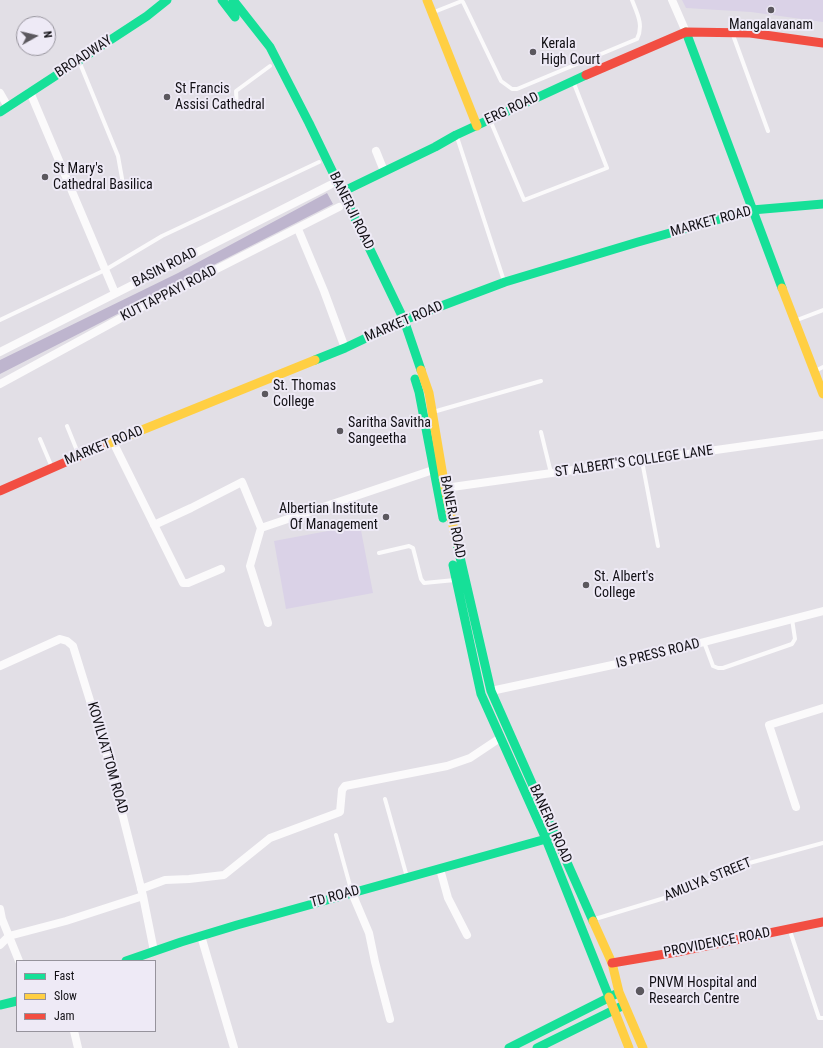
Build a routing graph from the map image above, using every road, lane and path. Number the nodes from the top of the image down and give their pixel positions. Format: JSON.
{"nodes":[{"id":1,"x":167,"y":0,"type":"edge"},
{"id":2,"x":222,"y":0,"type":"edge"},
{"id":3,"x":233,"y":0,"type":"edge"},
{"id":4,"x":427,"y":0,"type":"edge"},
{"id":5,"x":632,"y":0,"type":"edge"},
{"id":6,"x":672,"y":0,"type":"edge"},
{"id":7,"x":462,"y":1,"type":"edge"},
{"id":8,"x":432,"y":13,"type":"junction"},
{"id":9,"x":686,"y":32,"type":"junction"},
{"id":10,"x":732,"y":33,"type":"junction"},
{"id":11,"x":823,"y":43,"type":"edge"},
{"id":12,"x":79,"y":61,"type":"junction"},
{"id":13,"x":270,"y":66,"type":"junction"},
{"id":14,"x":573,"y":80,"type":"junction"},
{"id":15,"x":30,"y":92,"type":"junction"},
{"id":16,"x":0,"y":93,"type":"edge"},
{"id":17,"x":8,"y":106,"type":"junction"},
{"id":18,"x":237,"y":109,"type":"dead end"},
{"id":19,"x":0,"y":112,"type":"edge"},
{"id":20,"x":490,"y":120,"type":"junction"},
{"id":21,"x":477,"y":126,"type":"junction"},
{"id":22,"x":768,"y":131,"type":"dead end"},
{"id":23,"x":456,"y":135,"type":"junction"},
{"id":24,"x":376,"y":151,"type":"dead end"},
{"id":25,"x":319,"y":162,"type":"junction"},
{"id":26,"x":384,"y":171,"type":"junction"},
{"id":27,"x":333,"y":183,"type":"junction"},
{"id":28,"x":123,"y":184,"type":"dead end"},
{"id":29,"x":338,"y":194,"type":"junction"},
{"id":30,"x":823,"y":204,"type":"edge"},
{"id":31,"x":343,"y":208,"type":"junction"},
{"id":32,"x":752,"y":210,"type":"junction"},
{"id":33,"x":349,"y":228,"type":"dead end"},
{"id":34,"x":298,"y":229,"type":"junction"},
{"id":35,"x":105,"y":270,"type":"junction"},
{"id":36,"x":505,"y":282,"type":"junction"},
{"id":37,"x":115,"y":293,"type":"junction"},
{"id":38,"x":823,"y":310,"type":"edge"},
{"id":39,"x":0,"y":320,"type":"edge"},
{"id":40,"x":795,"y":320,"type":"junction"},
{"id":41,"x":401,"y":322,"type":"junction"},
{"id":42,"x":345,"y":348,"type":"junction"},
{"id":43,"x":0,"y":352,"type":"edge"},
{"id":44,"x":823,"y":367,"type":"edge"},
{"id":45,"x":814,"y":371,"type":"junction"},
{"id":46,"x":541,"y":381,"type":"dead end"},
{"id":47,"x":0,"y":384,"type":"edge"},
{"id":48,"x":823,"y":394,"type":"edge"},
{"id":49,"x":432,"y":412,"type":"junction"},
{"id":50,"x":67,"y":426,"type":"dead end"},
{"id":51,"x":541,"y":432,"type":"dead end"},
{"id":52,"x":823,"y":436,"type":"edge"},
{"id":53,"x":40,"y":439,"type":"dead end"},
{"id":54,"x":113,"y":442,"type":"junction"},
{"id":55,"x":79,"y":455,"type":"junction"},
{"id":56,"x":642,"y":461,"type":"junction"},
{"id":57,"x":52,"y":467,"type":"junction"},
{"id":58,"x":433,"y":470,"type":"junction"},
{"id":59,"x":551,"y":473,"type":"junction"},
{"id":60,"x":445,"y":488,"type":"junction"},
{"id":61,"x":0,"y":491,"type":"edge"},
{"id":62,"x":154,"y":525,"type":"junction"},
{"id":63,"x":261,"y":528,"type":"junction"},
{"id":64,"x":658,"y":546,"type":"dead end"},
{"id":65,"x":379,"y":553,"type":"dead end"},
{"id":66,"x":221,"y":569,"type":"dead end"},
{"id":67,"x":460,"y":579,"type":"junction"},
{"id":68,"x":823,"y":611,"type":"edge"},
{"id":69,"x":792,"y":619,"type":"junction"},
{"id":70,"x":268,"y":623,"type":"dead end"},
{"id":71,"x":704,"y":642,"type":"junction"},
{"id":72,"x":0,"y":666,"type":"edge"},
{"id":73,"x":492,"y":690,"type":"junction"},
{"id":74,"x":823,"y":708,"type":"edge"},
{"id":75,"x":500,"y":738,"type":"junction"},
{"id":76,"x":385,"y":799,"type":"dead end"},
{"id":77,"x":796,"y":807,"type":"dead end"},
{"id":78,"x":336,"y":835,"type":"dead end"},
{"id":79,"x":550,"y":837,"type":"junction"},
{"id":80,"x":823,"y":843,"type":"edge"},
{"id":81,"x":440,"y":869,"type":"junction"},
{"id":82,"x":407,"y":878,"type":"junction"},
{"id":83,"x":142,"y":893,"type":"junction"},
{"id":84,"x":352,"y":893,"type":"junction"},
{"id":85,"x":0,"y":909,"type":"edge"},
{"id":86,"x":593,"y":920,"type":"junction"},
{"id":87,"x":823,"y":922,"type":"edge"},
{"id":88,"x":789,"y":929,"type":"junction"},
{"id":89,"x":467,"y":935,"type":"dead end"},
{"id":90,"x":9,"y":936,"type":"junction"},
{"id":91,"x":201,"y":936,"type":"junction"},
{"id":92,"x":0,"y":945,"type":"edge"},
{"id":93,"x":154,"y":951,"type":"junction"},
{"id":94,"x":19,"y":960,"type":"edge"},
{"id":95,"x":129,"y":960,"type":"edge"},
{"id":96,"x":612,"y":963,"type":"junction"},
{"id":97,"x":619,"y":992,"type":"junction"},
{"id":98,"x":609,"y":997,"type":"junction"},
{"id":99,"x":16,"y":1001,"type":"edge"},
{"id":100,"x":594,"y":1004,"type":"junction"},
{"id":101,"x":0,"y":1005,"type":"edge"},
{"id":102,"x":624,"y":1005,"type":"junction"},
{"id":103,"x":614,"y":1011,"type":"junction"},
{"id":104,"x":599,"y":1017,"type":"junction"},
{"id":105,"x":823,"y":1018,"type":"edge"},
{"id":106,"x":390,"y":1019,"type":"dead end"},
{"id":107,"x":74,"y":1032,"type":"edge"},
{"id":108,"x":78,"y":1048,"type":"edge"},
{"id":109,"x":234,"y":1048,"type":"edge"},
{"id":110,"x":509,"y":1048,"type":"edge"},
{"id":111,"x":537,"y":1048,"type":"edge"},
{"id":112,"x":629,"y":1048,"type":"edge"},
{"id":113,"x":643,"y":1048,"type":"edge"}],
"edges":[{"from":1,"to":12,"type":"street","name":"BROADWAY"},
{"from":2,"to":13,"type":"street","name":"BANERJI ROAD"},
{"from":3,"to":27,"type":"street","name":"BANERJI ROAD"},
{"from":4,"to":8,"type":"street"},
{"from":5,"to":7,"type":"lane"},
{"from":6,"to":9,"type":"street"},
{"from":7,"to":8,"type":"lane"},
{"from":8,"to":21,"type":"street"},
{"from":9,"to":10,"type":"street"},
{"from":9,"to":14,"type":"street","name":"ERG ROAD"},
{"from":9,"to":32,"type":"street"},
{"from":10,"to":11,"type":"street"},
{"from":10,"to":22,"type":"lane"},
{"from":12,"to":15,"type":"street","name":"BROADWAY"},
{"from":12,"to":28,"type":"lane"},
{"from":13,"to":18,"type":"lane"},
{"from":13,"to":25,"type":"street","name":"BANERJI ROAD"},
{"from":14,"to":20,"type":"street","name":"ERG ROAD"},
{"from":14,"to":20,"type":"lane"},
{"from":15,"to":17,"type":"street","name":"BROADWAY"},
{"from":15,"to":35,"type":"street"},
{"from":16,"to":17,"type":"street"},
{"from":17,"to":19,"type":"street","name":"BROADWAY"},
{"from":20,"to":21,"type":"street","name":"ERG ROAD"},
{"from":21,"to":23,"type":"street","name":"ERG ROAD"},
{"from":23,"to":26,"type":"street","name":"ERG ROAD"},
{"from":23,"to":36,"type":"lane"},
{"from":24,"to":26,"type":"street"},
{"from":25,"to":27,"type":"street","name":"BANERJI ROAD"},
{"from":25,"to":35,"type":"lane"},
{"from":26,"to":29,"type":"street","name":"ERG ROAD"},
{"from":27,"to":29,"type":"street","name":"BANERJI ROAD"},
{"from":27,"to":37,"type":"street","name":"BASIN ROAD"},
{"from":29,"to":31,"type":"street","name":"BANERJI ROAD"},
{"from":30,"to":32,"type":"street","name":"MARKET ROAD"},
{"from":31,"to":34,"type":"street","name":"KUTTAPPAYI ROAD"},
{"from":31,"to":41,"type":"street","name":"BANERJI ROAD"},
{"from":32,"to":36,"type":"street","name":"MARKET ROAD"},
{"from":32,"to":40,"type":"street"},
{"from":33,"to":41,"type":"street","name":"BANERJI ROAD"},
{"from":34,"to":42,"type":"street"},
{"from":34,"to":47,"type":"street","name":"KUTTAPPAYI ROAD"},
{"from":35,"to":37,"type":"street"},
{"from":35,"to":39,"type":"lane"},
{"from":36,"to":41,"type":"street","name":"MARKET ROAD"},
{"from":37,"to":43,"type":"street","name":"BASIN ROAD"},
{"from":38,"to":40,"type":"lane"},
{"from":40,"to":45,"type":"street"},
{"from":41,"to":42,"type":"street","name":"MARKET ROAD"},
{"from":41,"to":49,"type":"street","name":"BANERJI ROAD"},
{"from":41,"to":58,"type":"street","name":"BANERJI ROAD"},
{"from":42,"to":54,"type":"street","name":"MARKET ROAD"},
{"from":44,"to":45,"type":"lane"},
{"from":45,"to":48,"type":"street"},
{"from":46,"to":49,"type":"lane"},
{"from":49,"to":60,"type":"street","name":"BANERJI ROAD"},
{"from":50,"to":55,"type":"lane"},
{"from":51,"to":59,"type":"lane"},
{"from":52,"to":56,"type":"street","name":"ST ALBERT'S COLLEGE LANE"},
{"from":53,"to":57,"type":"lane"},
{"from":54,"to":55,"type":"street","name":"MARKET ROAD"},
{"from":54,"to":62,"type":"street"},
{"from":55,"to":57,"type":"street","name":"MARKET ROAD"},
{"from":56,"to":59,"type":"street","name":"ST ALBERT'S COLLEGE LANE"},
{"from":56,"to":64,"type":"lane"},
{"from":57,"to":61,"type":"street","name":"MARKET ROAD"},
{"from":58,"to":63,"type":"street"},
{"from":58,"to":67,"type":"street","name":"BANERJI ROAD"},
{"from":59,"to":60,"type":"street","name":"ST ALBERT'S COLLEGE LANE"},
{"from":60,"to":67,"type":"street","name":"BANERJI ROAD"},
{"from":62,"to":63,"type":"street"},
{"from":62,"to":66,"type":"street"},
{"from":63,"to":70,"type":"street"},
{"from":65,"to":67,"type":"lane"},
{"from":67,"to":73,"type":"street","name":"BANERJI ROAD"},
{"from":67,"to":75,"type":"street","name":"BANERJI ROAD"},
{"from":68,"to":69,"type":"street","name":"IS PRESS ROAD"},
{"from":69,"to":71,"type":"street","name":"IS PRESS ROAD"},
{"from":69,"to":71,"type":"lane"},
{"from":71,"to":73,"type":"street","name":"IS PRESS ROAD"},
{"from":72,"to":83,"type":"street","name":"KOVILVATTOM ROAD"},
{"from":73,"to":79,"type":"street","name":"BANERJI ROAD"},
{"from":74,"to":77,"type":"street"},
{"from":75,"to":79,"type":"street","name":"BANERJI ROAD"},
{"from":75,"to":83,"type":"street"},
{"from":76,"to":82,"type":"lane"},
{"from":78,"to":84,"type":"lane"},
{"from":79,"to":81,"type":"street","name":"TD ROAD"},
{"from":79,"to":86,"type":"street","name":"BANERJI ROAD"},
{"from":79,"to":98,"type":"street","name":"BANERJI ROAD"},
{"from":80,"to":86,"type":"lane","name":"AMULYA STREET"},
{"from":81,"to":82,"type":"street","name":"TD ROAD"},
{"from":81,"to":89,"type":"street"},
{"from":82,"to":84,"type":"street","name":"TD ROAD"},
{"from":83,"to":90,"type":"street"},
{"from":83,"to":93,"type":"street","name":"KOVILVATTOM ROAD"},
{"from":84,"to":91,"type":"street","name":"TD ROAD"},
{"from":84,"to":106,"type":"street"},
{"from":85,"to":90,"type":"street"},
{"from":86,"to":96,"type":"street","name":"BANERJI ROAD"},
{"from":87,"to":88,"type":"street","name":"PROVIDENCE ROAD"},
{"from":88,"to":96,"type":"street","name":"PROVIDENCE ROAD"},
{"from":88,"to":105,"type":"lane"},
{"from":90,"to":92,"type":"street"},
{"from":90,"to":94,"type":"street"},
{"from":91,"to":93,"type":"street","name":"TD ROAD"},
{"from":91,"to":109,"type":"street"},
{"from":93,"to":95,"type":"street","name":"TD ROAD"},
{"from":96,"to":97,"type":"street","name":"BANERJI ROAD"},
{"from":97,"to":98,"type":"street"},
{"from":97,"to":102,"type":"street","name":"BANERJI ROAD"},
{"from":98,"to":100,"type":"street"},
{"from":98,"to":103,"type":"street","name":"BANERJI ROAD"},
{"from":99,"to":101,"type":"street"},
{"from":100,"to":104,"type":"street"},
{"from":100,"to":110,"type":"street"},
{"from":102,"to":103,"type":"street"},
{"from":102,"to":113,"type":"street","name":"BANERJI ROAD"},
{"from":103,"to":104,"type":"street"},
{"from":103,"to":112,"type":"street","name":"BANERJI ROAD"},
{"from":104,"to":111,"type":"street"},
{"from":107,"to":108,"type":"street"}]}
